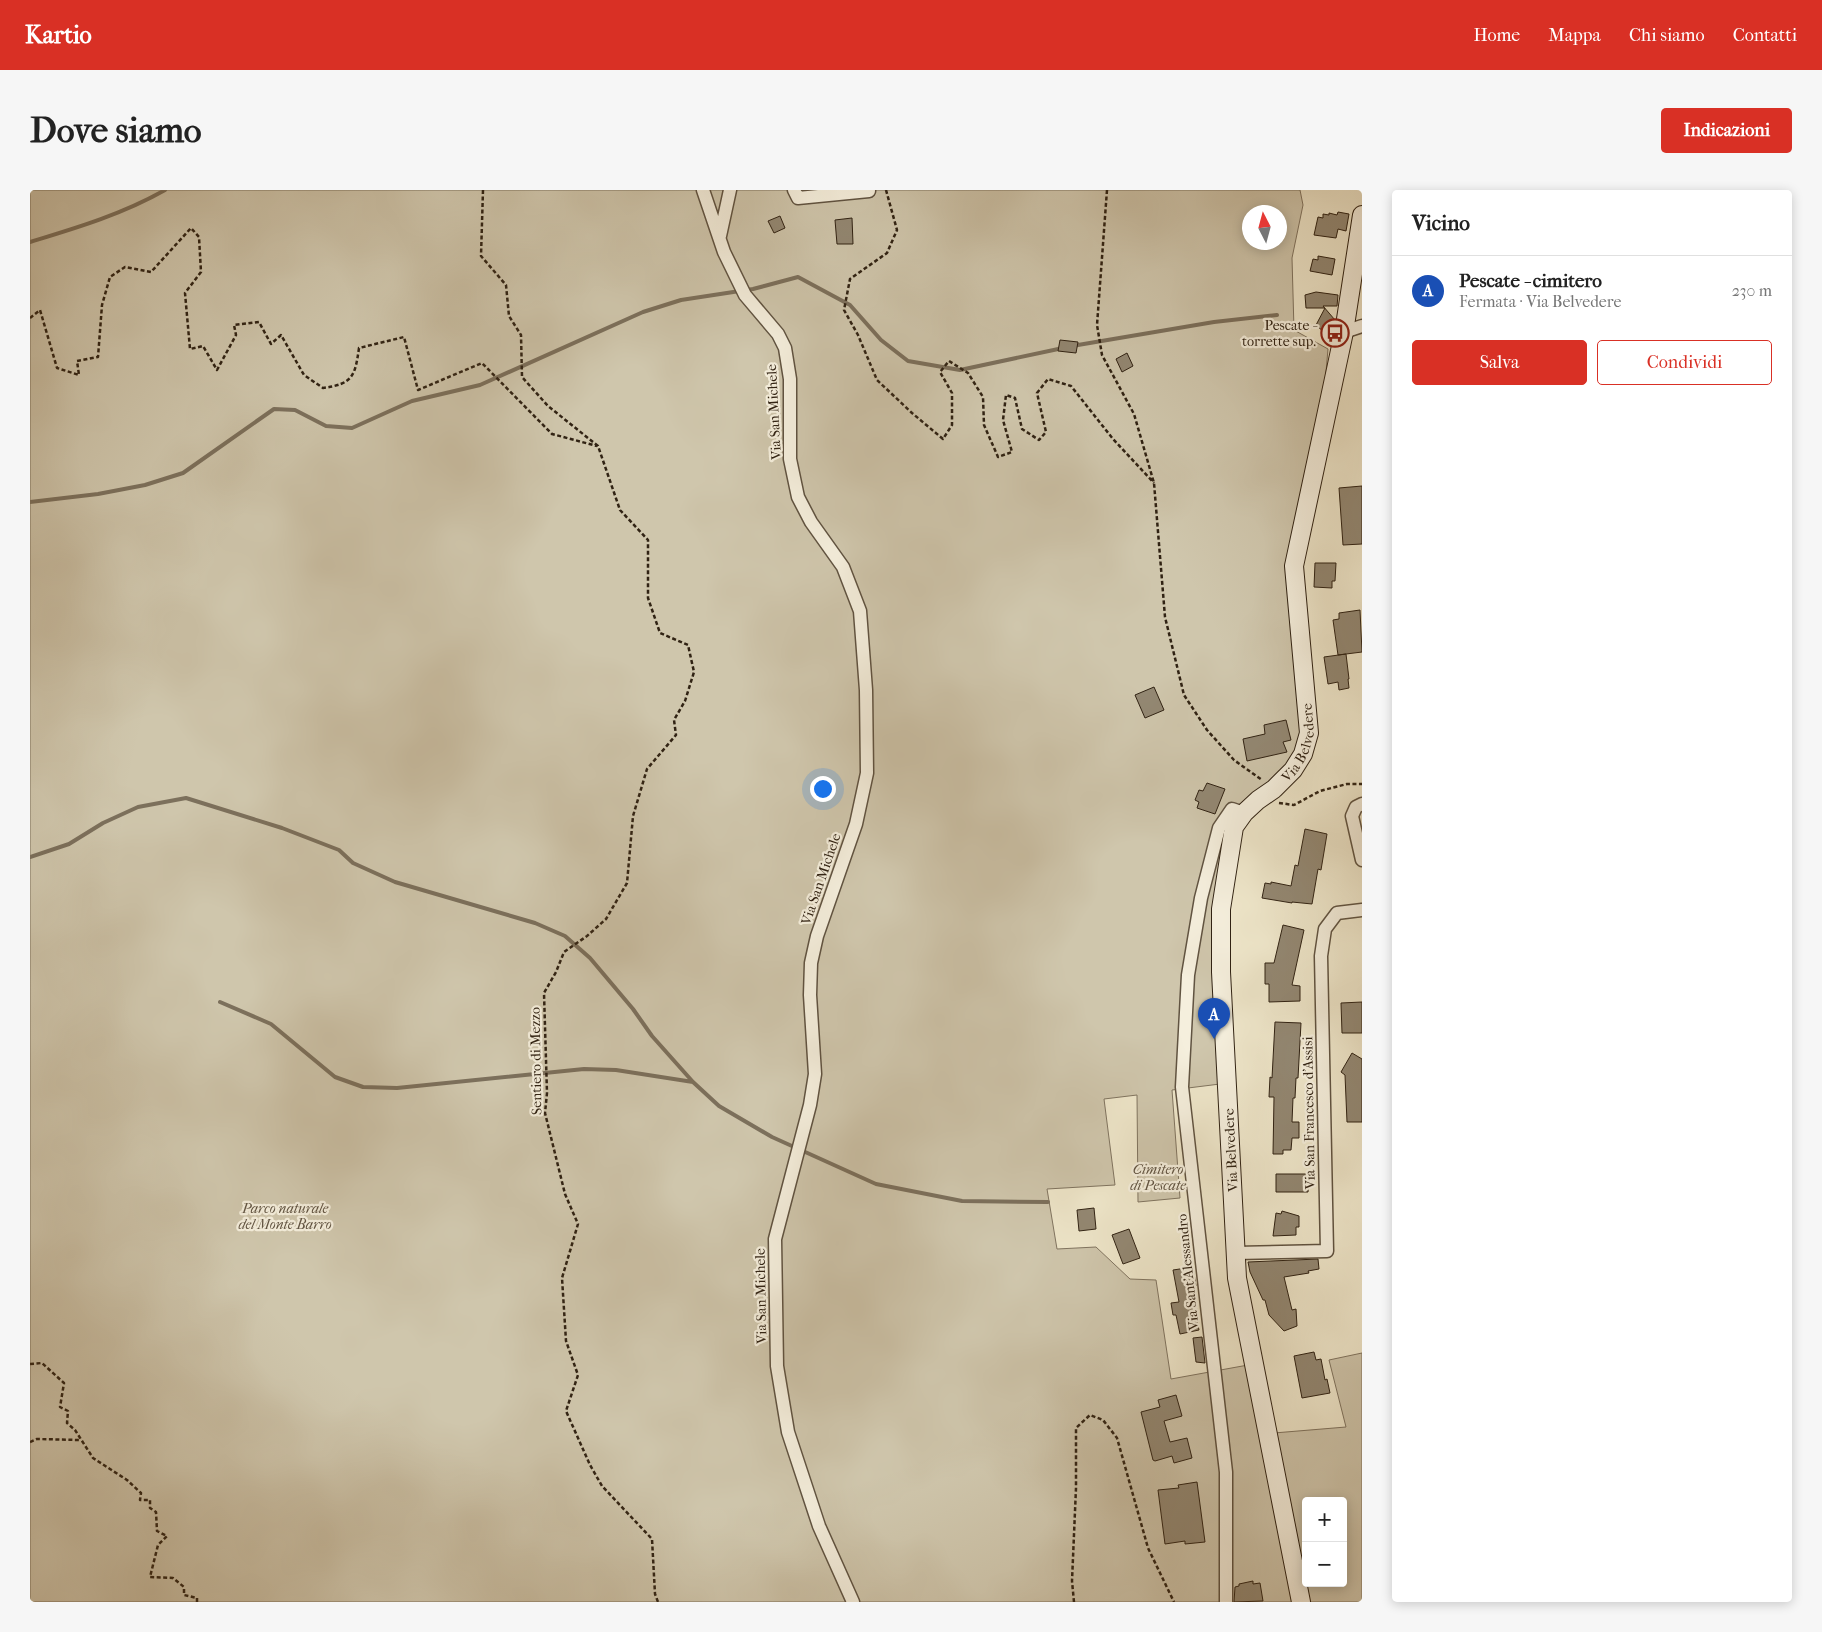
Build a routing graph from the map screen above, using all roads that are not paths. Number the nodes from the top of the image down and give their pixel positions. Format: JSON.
{"nodes":[{"id":1,"x":703,"y":190,"type":"edge"},
{"id":2,"x":730,"y":190,"type":"edge"},
{"id":3,"x":794,"y":190,"type":"edge"},
{"id":4,"x":869,"y":191,"type":"edge"},
{"id":5,"x":1362,"y":215,"type":"edge"},
{"id":6,"x":720,"y":239,"type":"junction"},
{"id":7,"x":1362,"y":326,"type":"edge"},
{"id":8,"x":1344,"y":332,"type":"junction"},
{"id":9,"x":1359,"y":805,"type":"edge"},
{"id":10,"x":1244,"y":813,"type":"junction"},
{"id":11,"x":1362,"y":860,"type":"edge"},
{"id":12,"x":1362,"y":910,"type":"edge"},
{"id":13,"x":1236,"y":1253,"type":"junction"},
{"id":14,"x":852,"y":1602,"type":"edge"},
{"id":15,"x":1226,"y":1602,"type":"edge"},
{"id":16,"x":1301,"y":1602,"type":"edge"}],
"edges":[{"from":1,"to":6,"type":"street","name":"Via San Michele"},
{"from":2,"to":6,"type":"street"},
{"from":3,"to":4,"type":"street"},
{"from":5,"to":8,"type":"main road","name":"Via Belvedere"},
{"from":6,"to":14,"type":"street","name":"Via San Michele"},
{"from":7,"to":8,"type":"street"},
{"from":8,"to":10,"type":"main road","name":"Via Belvedere"},
{"from":9,"to":11,"type":"street"},
{"from":10,"to":13,"type":"main road","name":"Via Belvedere"},
{"from":10,"to":15,"type":"street","name":"Via Sant'Alessandro"},
{"from":12,"to":13,"type":"street","name":"Via San Francesco d'Assisi"},
{"from":13,"to":16,"type":"main road","name":"Via Belvedere"}]}
